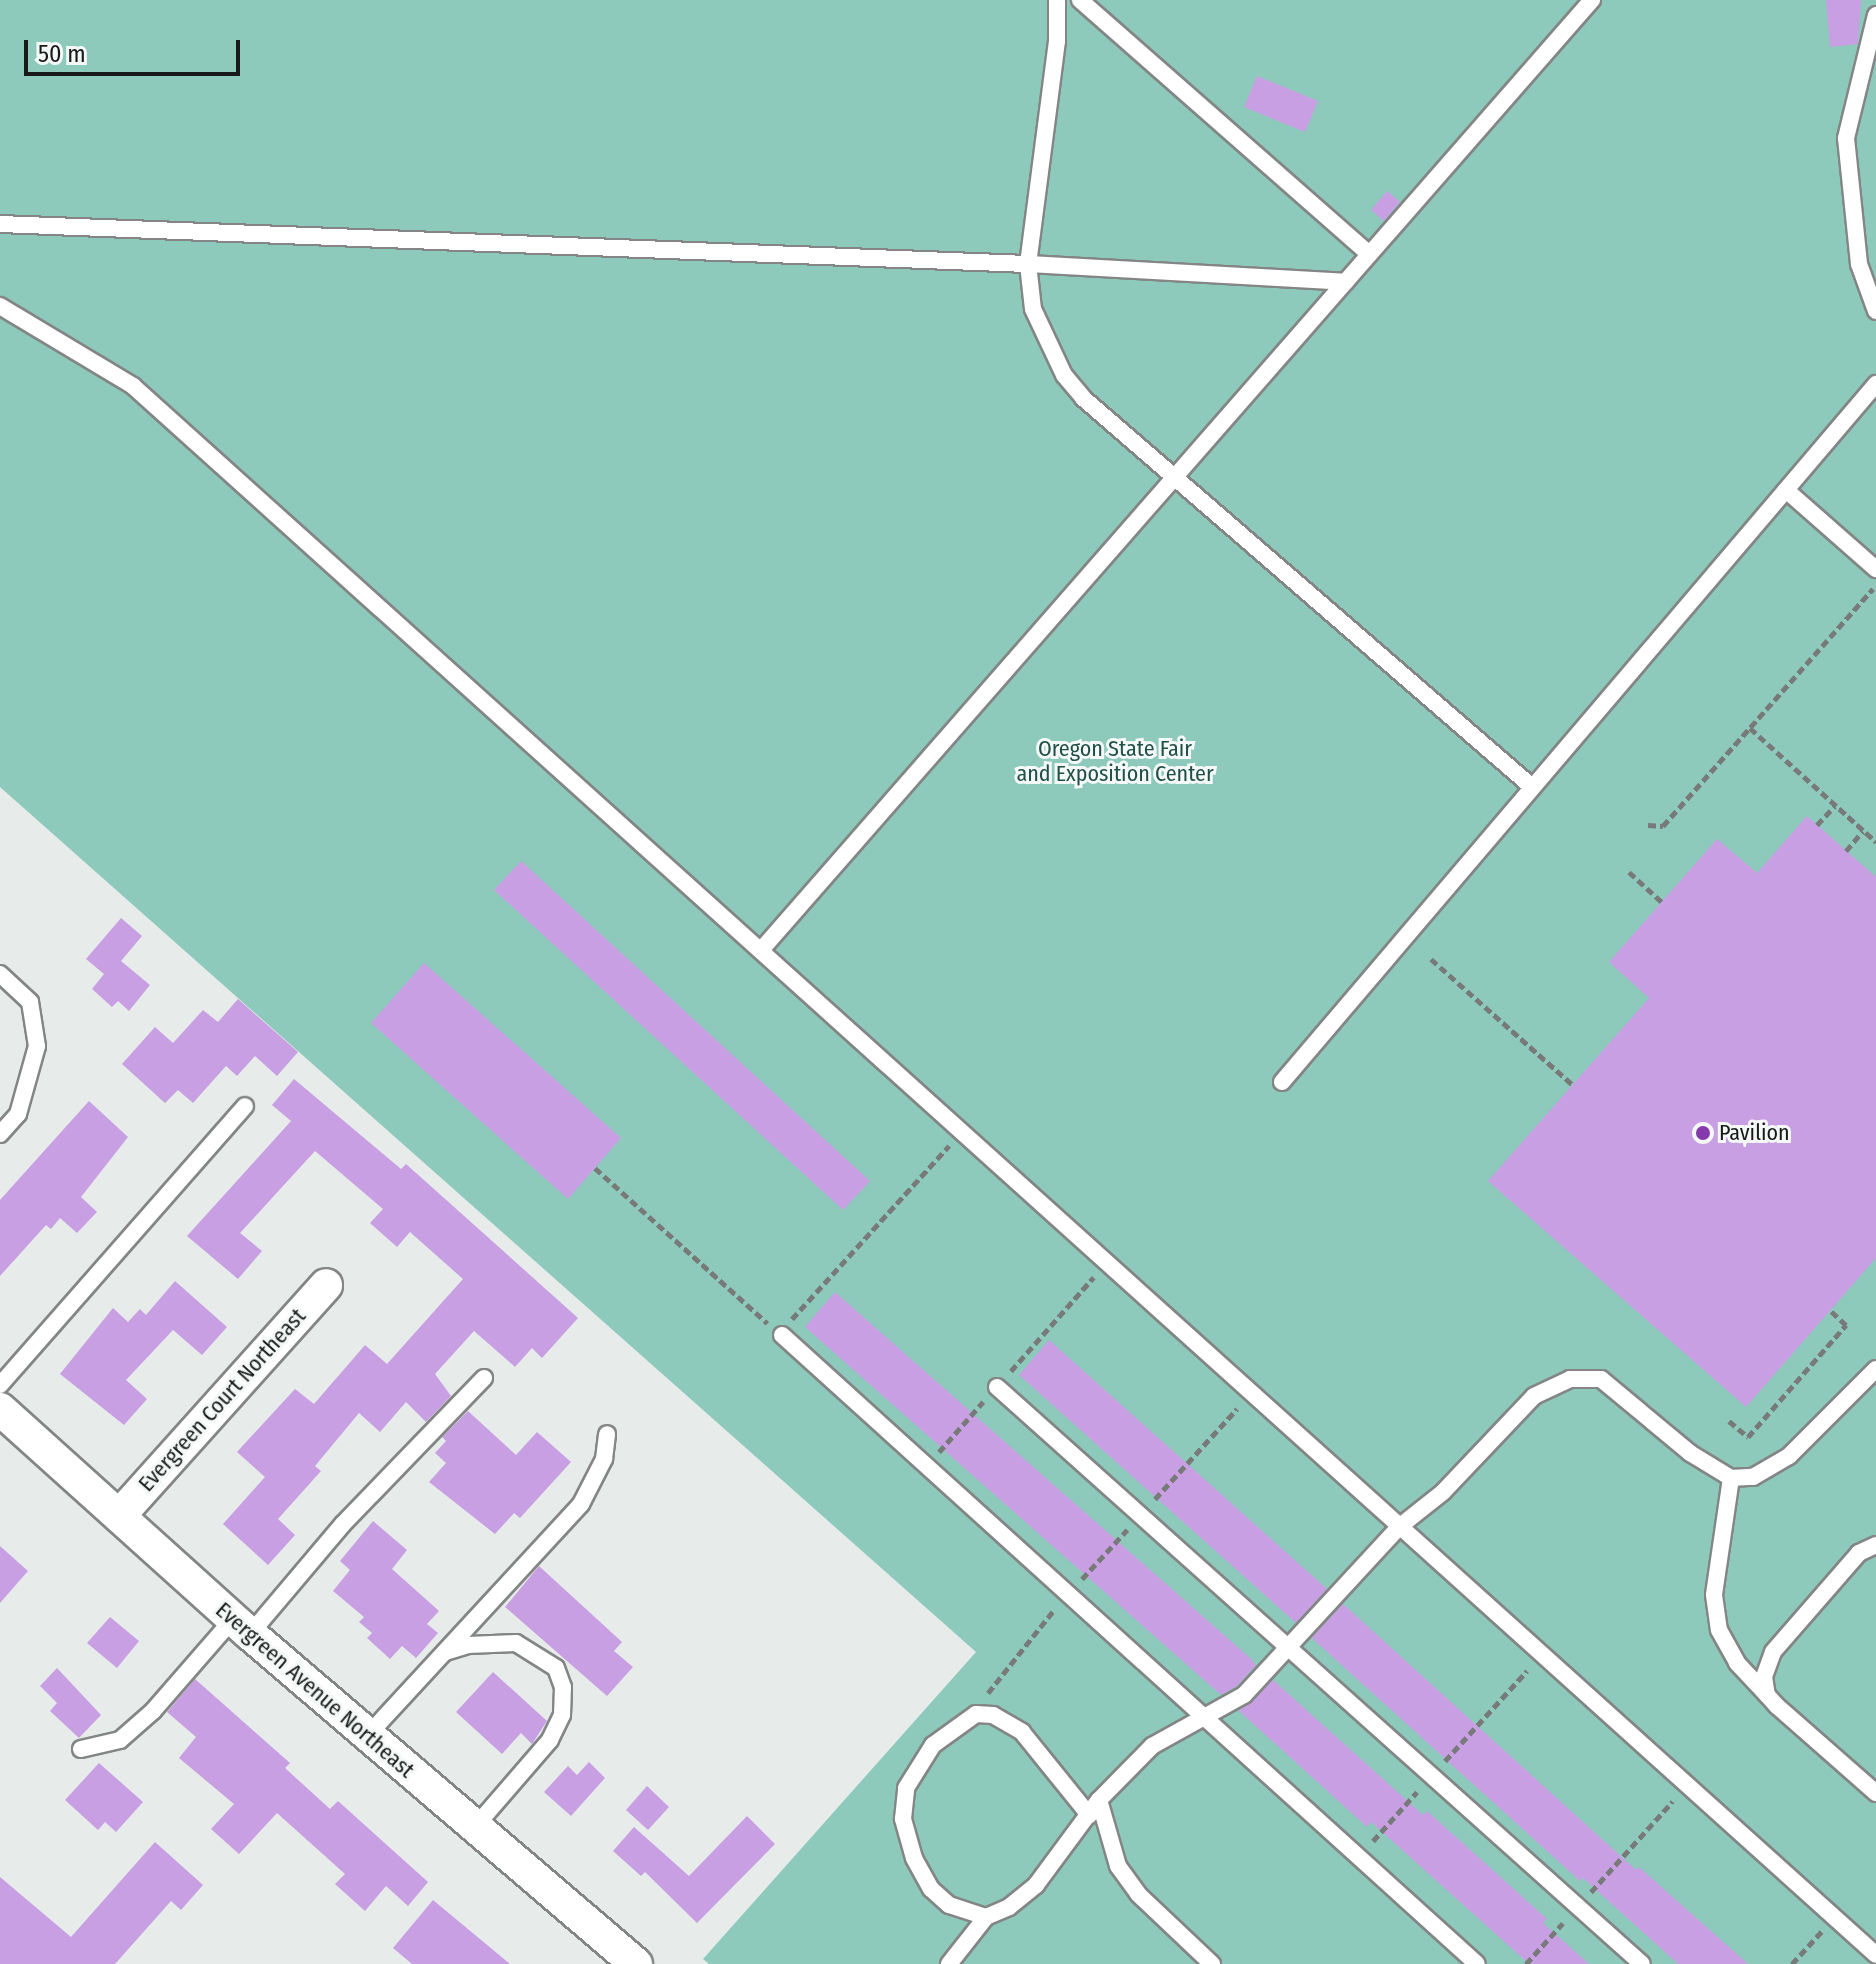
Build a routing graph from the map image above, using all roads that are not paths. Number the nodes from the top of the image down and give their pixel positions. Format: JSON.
{"nodes":[{"id":1,"x":1057,"y":0,"type":"edge"},
{"id":2,"x":1080,"y":0,"type":"edge"},
{"id":3,"x":1592,"y":0,"type":"edge"},
{"id":4,"x":1876,"y":15,"type":"edge"},
{"id":5,"x":0,"y":224,"type":"edge"},
{"id":6,"x":1369,"y":254,"type":"junction"},
{"id":7,"x":1028,"y":264,"type":"junction"},
{"id":8,"x":1345,"y":282,"type":"junction"},
{"id":9,"x":0,"y":306,"type":"edge"},
{"id":10,"x":1876,"y":311,"type":"edge"},
{"id":11,"x":1876,"y":384,"type":"edge"},
{"id":12,"x":1173,"y":478,"type":"junction"},
{"id":13,"x":1786,"y":490,"type":"junction"},
{"id":14,"x":1876,"y":569,"type":"edge"},
{"id":15,"x":1532,"y":787,"type":"junction"},
{"id":16,"x":762,"y":949,"type":"junction"},
{"id":17,"x":0,"y":974,"type":"edge"},
{"id":18,"x":1282,"y":1082,"type":"dead end"},
{"id":19,"x":245,"y":1106,"type":"dead end"},
{"id":20,"x":0,"y":1134,"type":"edge"},
{"id":21,"x":326,"y":1285,"type":"dead end"},
{"id":22,"x":782,"y":1335,"type":"road end"},
{"id":23,"x":1876,"y":1369,"type":"edge"},
{"id":24,"x":484,"y":1378,"type":"dead end"},
{"id":25,"x":0,"y":1385,"type":"edge"},
{"id":26,"x":997,"y":1387,"type":"dead end"},
{"id":27,"x":0,"y":1409,"type":"edge"},
{"id":28,"x":607,"y":1434,"type":"dead end"},
{"id":29,"x":1731,"y":1478,"type":"junction"},
{"id":30,"x":119,"y":1516,"type":"junction"},
{"id":31,"x":1399,"y":1527,"type":"junction"},
{"id":32,"x":1876,"y":1545,"type":"edge"},
{"id":33,"x":241,"y":1627,"type":"junction"},
{"id":34,"x":1288,"y":1647,"type":"junction"},
{"id":35,"x":443,"y":1652,"type":"junction"},
{"id":36,"x":1767,"y":1695,"type":"junction"},
{"id":37,"x":1204,"y":1717,"type":"junction"},
{"id":38,"x":368,"y":1735,"type":"junction"},
{"id":39,"x":81,"y":1749,"type":"dead end"},
{"id":40,"x":1876,"y":1793,"type":"edge"},
{"id":41,"x":1099,"y":1800,"type":"junction"},
{"id":42,"x":1089,"y":1815,"type":"junction"},
{"id":43,"x":475,"y":1827,"type":"junction"},
{"id":44,"x":986,"y":1917,"type":"junction"},
{"id":45,"x":1876,"y":1955,"type":"edge"},
{"id":46,"x":636,"y":1964,"type":"edge"},
{"id":47,"x":949,"y":1964,"type":"edge"},
{"id":48,"x":1212,"y":1964,"type":"edge"},
{"id":49,"x":1477,"y":1964,"type":"edge"},
{"id":50,"x":1642,"y":1964,"type":"edge"}],
"edges":[{"from":1,"to":7,"type":"lane"},
{"from":2,"to":6,"type":"lane"},
{"from":3,"to":6,"type":"lane"},
{"from":4,"to":10,"type":"lane"},
{"from":5,"to":7,"type":"lane"},
{"from":6,"to":8,"type":"lane"},
{"from":7,"to":8,"type":"lane"},
{"from":7,"to":12,"type":"lane"},
{"from":8,"to":12,"type":"lane"},
{"from":9,"to":16,"type":"lane"},
{"from":11,"to":13,"type":"lane"},
{"from":12,"to":15,"type":"lane"},
{"from":12,"to":16,"type":"lane"},
{"from":13,"to":14,"type":"lane"},
{"from":13,"to":15,"type":"lane"},
{"from":15,"to":18,"type":"lane"},
{"from":16,"to":31,"type":"lane"},
{"from":17,"to":20,"type":"lane"},
{"from":19,"to":25,"type":"lane"},
{"from":21,"to":30,"type":"street","name":"Evergreen Court Northeast"},
{"from":22,"to":37,"type":"lane"},
{"from":23,"to":29,"type":"lane"},
{"from":24,"to":33,"type":"lane"},
{"from":26,"to":34,"type":"lane"},
{"from":27,"to":30,"type":"street","name":"Evergreen Avenue Northeast"},
{"from":28,"to":35,"type":"lane"},
{"from":29,"to":31,"type":"lane"},
{"from":29,"to":36,"type":"lane"},
{"from":30,"to":33,"type":"street","name":"Evergreen Avenue Northeast"},
{"from":31,"to":34,"type":"lane"},
{"from":31,"to":45,"type":"lane"},
{"from":32,"to":36,"type":"lane"},
{"from":33,"to":38,"type":"street","name":"Evergreen Avenue Northeast"},
{"from":33,"to":39,"type":"lane"},
{"from":34,"to":37,"type":"lane"},
{"from":34,"to":50,"type":"lane"},
{"from":35,"to":38,"type":"lane"},
{"from":35,"to":43,"type":"lane"},
{"from":36,"to":40,"type":"lane"},
{"from":37,"to":41,"type":"lane"},
{"from":37,"to":49,"type":"lane"},
{"from":38,"to":43,"type":"street","name":"Evergreen Avenue Northeast"},
{"from":41,"to":42,"type":"lane"},
{"from":41,"to":48,"type":"lane"},
{"from":42,"to":44,"type":"lane"},
{"from":42,"to":44,"type":"lane"},
{"from":43,"to":46,"type":"street","name":"Evergreen Avenue Northeast"},
{"from":44,"to":47,"type":"lane"}]}
